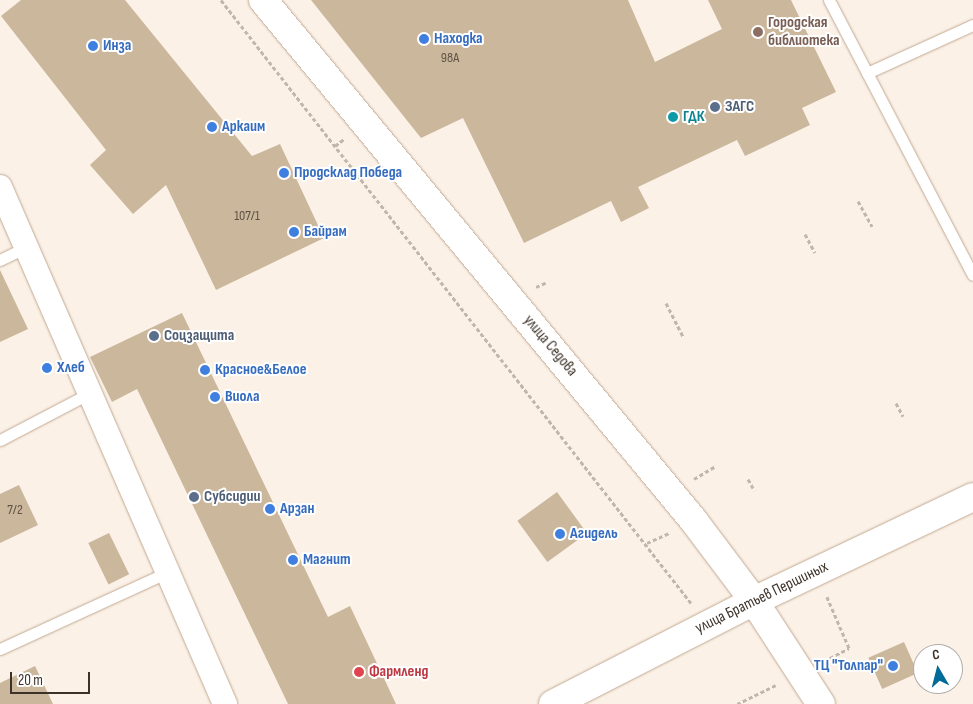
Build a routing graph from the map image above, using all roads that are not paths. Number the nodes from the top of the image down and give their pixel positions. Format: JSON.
{"nodes":[{"id":1,"x":263,"y":0,"type":"edge"},
{"id":2,"x":829,"y":0,"type":"edge"},
{"id":3,"x":973,"y":25,"type":"edge"},
{"id":4,"x":867,"y":73,"type":"junction"},
{"id":5,"x":0,"y":187,"type":"edge"},
{"id":6,"x":29,"y":246,"type":"junction"},
{"id":7,"x":0,"y":260,"type":"edge"},
{"id":8,"x":973,"y":275,"type":"edge"},
{"id":9,"x":88,"y":394,"type":"junction"},
{"id":10,"x":0,"y":440,"type":"edge"},
{"id":11,"x":973,"y":497,"type":"edge"},
{"id":12,"x":166,"y":573,"type":"junction"},
{"id":13,"x":754,"y":600,"type":"junction"},
{"id":14,"x":0,"y":648,"type":"edge"},
{"id":15,"x":226,"y":704,"type":"edge"},
{"id":16,"x":553,"y":704,"type":"edge"},
{"id":17,"x":821,"y":704,"type":"edge"}],
"edges":[{"from":1,"to":13,"type":"main road","name":"улица Седова"},
{"from":2,"to":4,"type":"lane"},
{"from":3,"to":4,"type":"lane"},
{"from":4,"to":8,"type":"lane"},
{"from":5,"to":6,"type":"street"},
{"from":6,"to":7,"type":"lane"},
{"from":6,"to":9,"type":"street"},
{"from":9,"to":10,"type":"lane"},
{"from":9,"to":12,"type":"street"},
{"from":11,"to":13,"type":"main road","name":"улица Братьев Першиных"},
{"from":12,"to":14,"type":"lane"},
{"from":12,"to":15,"type":"street"},
{"from":13,"to":16,"type":"main road","name":"улица Братьев Першиных"},
{"from":13,"to":17,"type":"main road","name":"улица Седова"}]}
